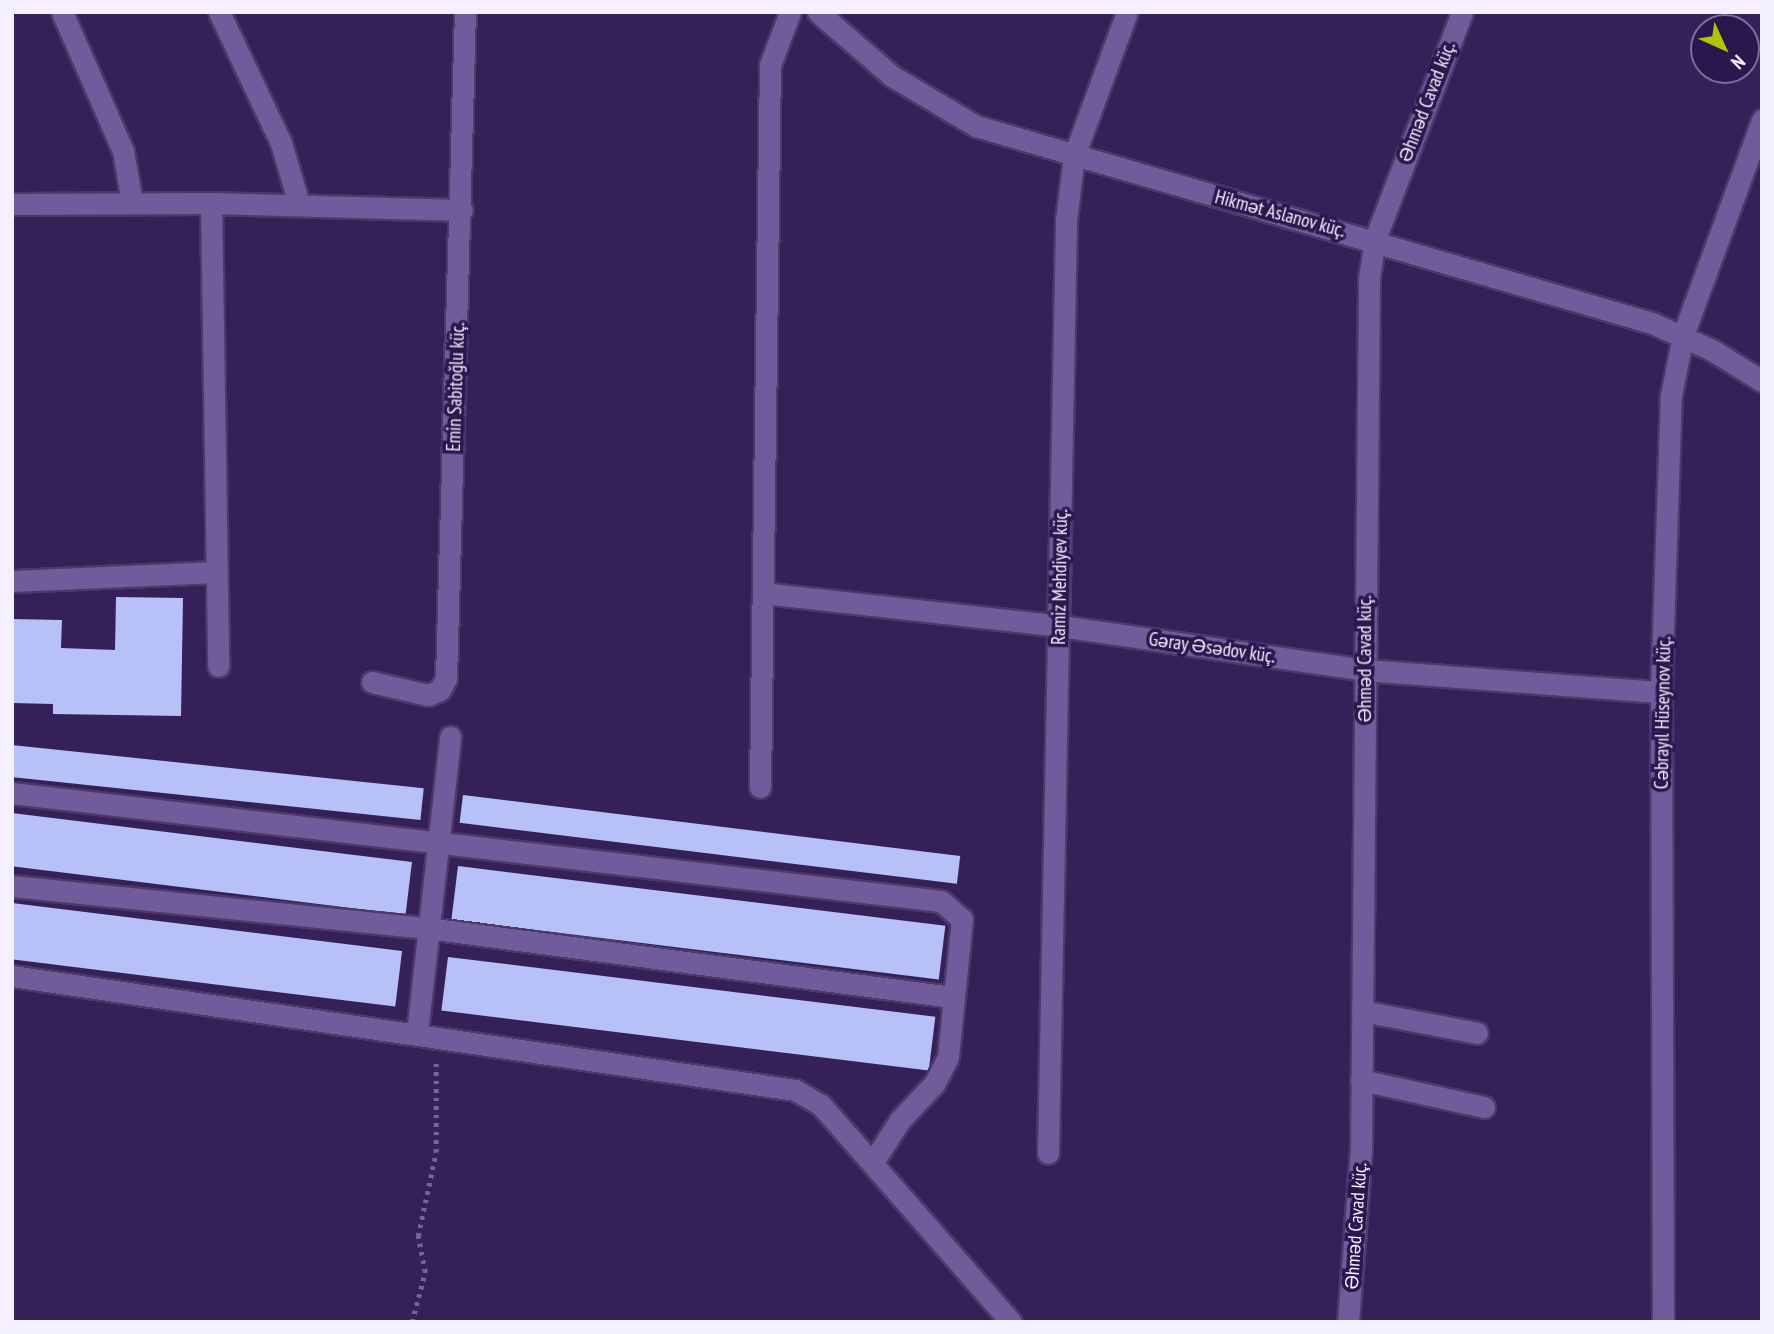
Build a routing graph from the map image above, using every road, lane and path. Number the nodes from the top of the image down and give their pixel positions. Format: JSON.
{"nodes":[{"id":1,"x":62,"y":12,"type":"edge"},
{"id":2,"x":219,"y":12,"type":"edge"},
{"id":3,"x":465,"y":12,"type":"edge"},
{"id":4,"x":790,"y":12,"type":"edge"},
{"id":5,"x":818,"y":12,"type":"edge"},
{"id":6,"x":1127,"y":12,"type":"edge"},
{"id":7,"x":1462,"y":12,"type":"edge"},
{"id":8,"x":1762,"y":120,"type":"edge"},
{"id":9,"x":1074,"y":156,"type":"junction"},
{"id":10,"x":132,"y":202,"type":"junction"},
{"id":11,"x":211,"y":202,"type":"junction"},
{"id":12,"x":12,"y":204,"type":"edge"},
{"id":13,"x":299,"y":204,"type":"junction"},
{"id":14,"x":462,"y":210,"type":"junction"},
{"id":15,"x":1375,"y":239,"type":"junction"},
{"id":16,"x":1684,"y":335,"type":"junction"},
{"id":17,"x":1762,"y":381,"type":"edge"},
{"id":18,"x":216,"y":572,"type":"junction"},
{"id":19,"x":12,"y":581,"type":"edge"},
{"id":20,"x":763,"y":593,"type":"junction"},
{"id":21,"x":1059,"y":626,"type":"junction"},
{"id":22,"x":218,"y":666,"type":"dead end"},
{"id":23,"x":1365,"y":670,"type":"junction"},
{"id":24,"x":372,"y":682,"type":"dead end"},
{"id":25,"x":1661,"y":692,"type":"junction"},
{"id":26,"x":450,"y":737,"type":"dead end"},
{"id":27,"x":760,"y":787,"type":"dead end"},
{"id":28,"x":12,"y":793,"type":"edge"},
{"id":29,"x":437,"y":843,"type":"junction"},
{"id":30,"x":12,"y":886,"type":"edge"},
{"id":31,"x":427,"y":928,"type":"junction"},
{"id":32,"x":12,"y":976,"type":"edge"},
{"id":33,"x":952,"y":997,"type":"junction"},
{"id":34,"x":1362,"y":1011,"type":"junction"},
{"id":35,"x":417,"y":1032,"type":"junction"},
{"id":36,"x":1477,"y":1033,"type":"dead end"},
{"id":37,"x":1361,"y":1080,"type":"junction"},
{"id":38,"x":1484,"y":1107,"type":"dead end"},
{"id":39,"x":1048,"y":1153,"type":"dead end"},
{"id":40,"x":873,"y":1162,"type":"junction"},
{"id":41,"x":412,"y":1322,"type":"edge"},
{"id":42,"x":1012,"y":1322,"type":"edge"},
{"id":43,"x":1348,"y":1322,"type":"edge"},
{"id":44,"x":1663,"y":1322,"type":"edge"}],
"edges":[{"from":1,"to":10,"type":"street"},
{"from":2,"to":13,"type":"street"},
{"from":3,"to":14,"type":"street","name":"Emin Sabitoğlu küç."},
{"from":4,"to":20,"type":"street"},
{"from":5,"to":9,"type":"street","name":"Hikmət Aslanov küç."},
{"from":6,"to":9,"type":"street","name":"Ramiz Mehdiyev küç."},
{"from":7,"to":15,"type":"street","name":"Əhməd Cavad küç."},
{"from":8,"to":16,"type":"street","name":"Cəbrayıl Hüseynov küç."},
{"from":9,"to":15,"type":"street","name":"Hikmət Aslanov küç."},
{"from":9,"to":21,"type":"street","name":"Ramiz Mehdiyev küç."},
{"from":10,"to":11,"type":"street"},
{"from":10,"to":12,"type":"street"},
{"from":11,"to":13,"type":"street"},
{"from":11,"to":18,"type":"street"},
{"from":13,"to":14,"type":"street"},
{"from":14,"to":24,"type":"street","name":"Emin Sabitoğlu küç."},
{"from":15,"to":16,"type":"street","name":"Hikmət Aslanov küç."},
{"from":15,"to":23,"type":"street","name":"Əhməd Cavad küç."},
{"from":16,"to":17,"type":"street","name":"Hikmət Aslanov küç."},
{"from":16,"to":25,"type":"street","name":"Cəbrayıl Hüseynov küç."},
{"from":18,"to":19,"type":"street"},
{"from":18,"to":22,"type":"street"},
{"from":20,"to":21,"type":"street","name":"Gəray Əsədov küç."},
{"from":20,"to":27,"type":"street"},
{"from":21,"to":23,"type":"street","name":"Gəray Əsədov küç."},
{"from":21,"to":39,"type":"street","name":"Ramiz Mehdiyev küç."},
{"from":23,"to":25,"type":"street","name":"Gəray Əsədov küç."},
{"from":23,"to":34,"type":"street","name":"Əhməd Cavad küç."},
{"from":25,"to":44,"type":"street","name":"Cəbrayıl Hüseynov küç."},
{"from":26,"to":29,"type":"street"},
{"from":28,"to":29,"type":"street"},
{"from":29,"to":31,"type":"street"},
{"from":29,"to":33,"type":"street"},
{"from":30,"to":31,"type":"street"},
{"from":31,"to":33,"type":"street"},
{"from":31,"to":35,"type":"street"},
{"from":32,"to":35,"type":"street"},
{"from":33,"to":40,"type":"street"},
{"from":34,"to":36,"type":"street"},
{"from":34,"to":37,"type":"street","name":"Əhməd Cavad küç."},
{"from":35,"to":40,"type":"street"},
{"from":35,"to":41,"type":"path"},
{"from":37,"to":38,"type":"street"},
{"from":37,"to":43,"type":"street","name":"Əhməd Cavad küç."},
{"from":40,"to":42,"type":"street"}]}
